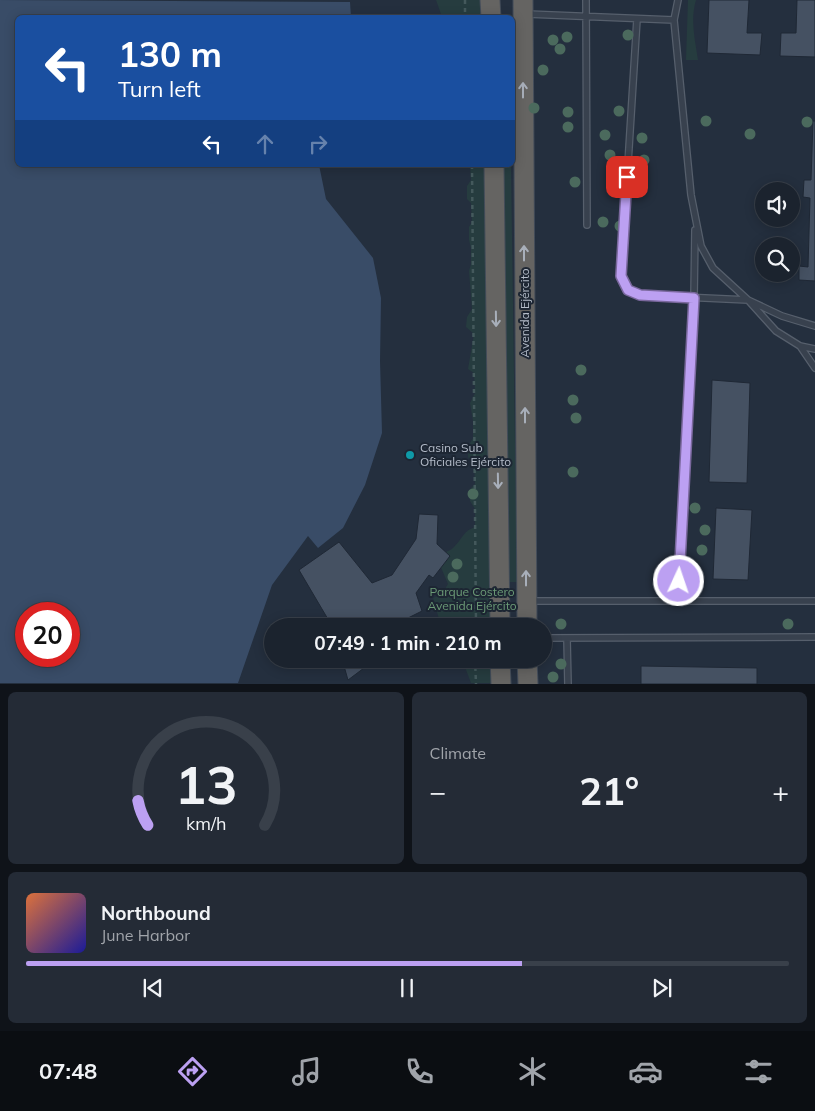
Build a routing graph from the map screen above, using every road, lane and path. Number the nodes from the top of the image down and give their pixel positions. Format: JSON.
{"nodes":[{"id":1,"x":465,"y":0,"type":"edge"},
{"id":2,"x":490,"y":0,"type":"edge"},
{"id":3,"x":586,"y":0,"type":"edge"},
{"id":4,"x":678,"y":0,"type":"edge"},
{"id":5,"x":523,"y":7,"type":"edge"},
{"id":6,"x":465,"y":15,"type":"edge"},
{"id":7,"x":491,"y":15,"type":"edge"},
{"id":8,"x":585,"y":17,"type":"junction"},
{"id":9,"x":637,"y":19,"type":"junction"},
{"id":10,"x":674,"y":20,"type":"junction"},
{"id":11,"x":472,"y":167,"type":"edge"},
{"id":12,"x":494,"y":167,"type":"edge"},
{"id":13,"x":695,"y":218,"type":"junction"},
{"id":14,"x":587,"y":225,"type":"dead end"},
{"id":15,"x":694,"y":298,"type":"junction"},
{"id":16,"x":748,"y":300,"type":"junction"},
{"id":17,"x":815,"y":326,"type":"edge"},
{"id":18,"x":800,"y":346,"type":"junction"},
{"id":19,"x":815,"y":349,"type":"edge"},
{"id":20,"x":815,"y":368,"type":"edge"},
{"id":21,"x":678,"y":600,"type":"junction"},
{"id":22,"x":527,"y":601,"type":"junction"},
{"id":23,"x":815,"y":601,"type":"edge"},
{"id":24,"x":476,"y":618,"type":"edge"},
{"id":25,"x":500,"y":618,"type":"edge"},
{"id":26,"x":527,"y":618,"type":"edge"},
{"id":27,"x":815,"y":636,"type":"edge"},
{"id":28,"x":552,"y":638,"type":"edge"},
{"id":29,"x":567,"y":639,"type":"junction"},
{"id":30,"x":475,"y":668,"type":"edge"},
{"id":31,"x":500,"y":668,"type":"edge"},
{"id":32,"x":527,"y":668,"type":"edge"},
{"id":33,"x":476,"y":684,"type":"edge"},
{"id":34,"x":501,"y":684,"type":"edge"},
{"id":35,"x":528,"y":684,"type":"edge"},
{"id":36,"x":568,"y":684,"type":"edge"}],
"edges":[{"from":1,"to":6,"type":"path"},
{"from":2,"to":7,"type":"highway"},
{"from":3,"to":8,"type":"lane"},
{"from":4,"to":10,"type":"lane"},
{"from":5,"to":8,"type":"lane"},
{"from":22,"to":5,"type":"highway","name":"Avenida Ejército","one_way":true},
{"from":8,"to":9,"type":"lane"},
{"from":8,"to":14,"type":"lane"},
{"from":9,"to":10,"type":"lane"},
{"from":9,"to":15,"type":"lane"},
{"from":10,"to":13,"type":"lane"},
{"from":11,"to":24,"type":"path"},
{"from":12,"to":25,"type":"highway","one_way":true},
{"from":13,"to":15,"type":"lane"},
{"from":13,"to":16,"type":"lane"},
{"from":15,"to":16,"type":"lane"},
{"from":15,"to":21,"type":"lane"},
{"from":16,"to":17,"type":"lane"},
{"from":16,"to":18,"type":"lane"},
{"from":18,"to":19,"type":"lane"},
{"from":18,"to":20,"type":"lane"},
{"from":21,"to":22,"type":"lane"},
{"from":21,"to":23,"type":"lane"},
{"from":22,"to":26,"type":"highway","name":"Avenida Ejército"},
{"from":27,"to":29,"type":"lane"},
{"from":28,"to":29,"type":"lane"},
{"from":29,"to":36,"type":"lane"},
{"from":30,"to":33,"type":"path"},
{"from":31,"to":34,"type":"highway"},
{"from":32,"to":35,"type":"highway"}]}
